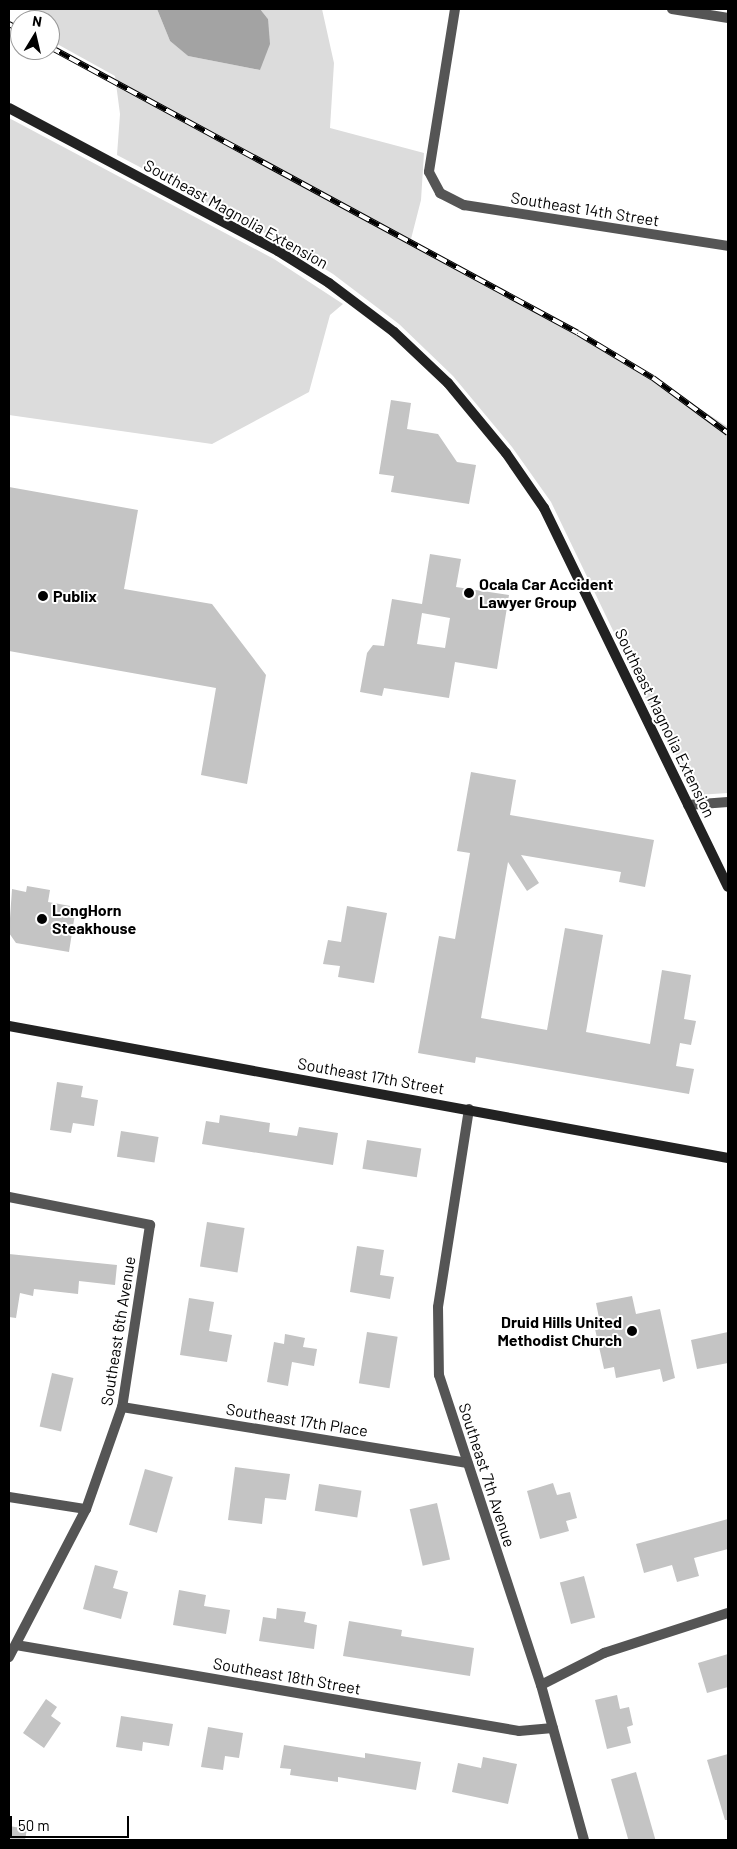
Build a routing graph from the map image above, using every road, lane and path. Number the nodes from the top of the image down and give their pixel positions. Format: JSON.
{"nodes":[{"id":1,"x":455,"y":9,"type":"edge"},
{"id":2,"x":672,"y":9,"type":"edge"},
{"id":3,"x":728,"y":18,"type":"edge"},
{"id":4,"x":9,"y":108,"type":"edge"},
{"id":5,"x":728,"y":246,"type":"edge"},
{"id":6,"x":728,"y":802,"type":"edge"},
{"id":7,"x":688,"y":805,"type":"junction"},
{"id":8,"x":728,"y":887,"type":"edge"},
{"id":9,"x":9,"y":1026,"type":"edge"},
{"id":10,"x":470,"y":1109,"type":"junction"},
{"id":11,"x":728,"y":1158,"type":"edge"},
{"id":12,"x":9,"y":1197,"type":"edge"},
{"id":13,"x":122,"y":1407,"type":"junction"},
{"id":14,"x":466,"y":1462,"type":"junction"},
{"id":15,"x":9,"y":1497,"type":"edge"},
{"id":16,"x":86,"y":1510,"type":"junction"},
{"id":17,"x":728,"y":1613,"type":"edge"},
{"id":18,"x":16,"y":1645,"type":"junction"},
{"id":19,"x":9,"y":1657,"type":"edge"},
{"id":20,"x":541,"y":1685,"type":"junction"},
{"id":21,"x":553,"y":1728,"type":"junction"},
{"id":22,"x":584,"y":1840,"type":"edge"}],
"edges":[{"from":1,"to":5,"type":"street","name":"Southeast 14th Street"},
{"from":2,"to":3,"type":"street"},
{"from":4,"to":7,"type":"main road","name":"Southeast Magnolia Extension"},
{"from":6,"to":7,"type":"street"},
{"from":7,"to":8,"type":"main road","name":"Southeast Magnolia Extension"},
{"from":9,"to":10,"type":"main road","name":"Southeast 17th Street"},
{"from":10,"to":11,"type":"main road","name":"Southeast 17th Street"},
{"from":10,"to":14,"type":"street","name":"Southeast 7th Avenue"},
{"from":12,"to":13,"type":"street","name":"Southeast 6th Avenue"},
{"from":13,"to":14,"type":"street","name":"Southeast 17th Place"},
{"from":13,"to":16,"type":"street","name":"Southeast 6th Avenue"},
{"from":14,"to":20,"type":"street","name":"Southeast 7th Avenue"},
{"from":15,"to":16,"type":"street"},
{"from":16,"to":18,"type":"street","name":"Southeast 6th Avenue"},
{"from":17,"to":20,"type":"street"},
{"from":18,"to":19,"type":"street","name":"Southeast 6th Avenue"},
{"from":18,"to":21,"type":"street","name":"Southeast 18th Street"},
{"from":20,"to":21,"type":"street","name":"Southeast 7th Avenue"},
{"from":21,"to":22,"type":"street","name":"Southeast 7th Avenue"}]}
